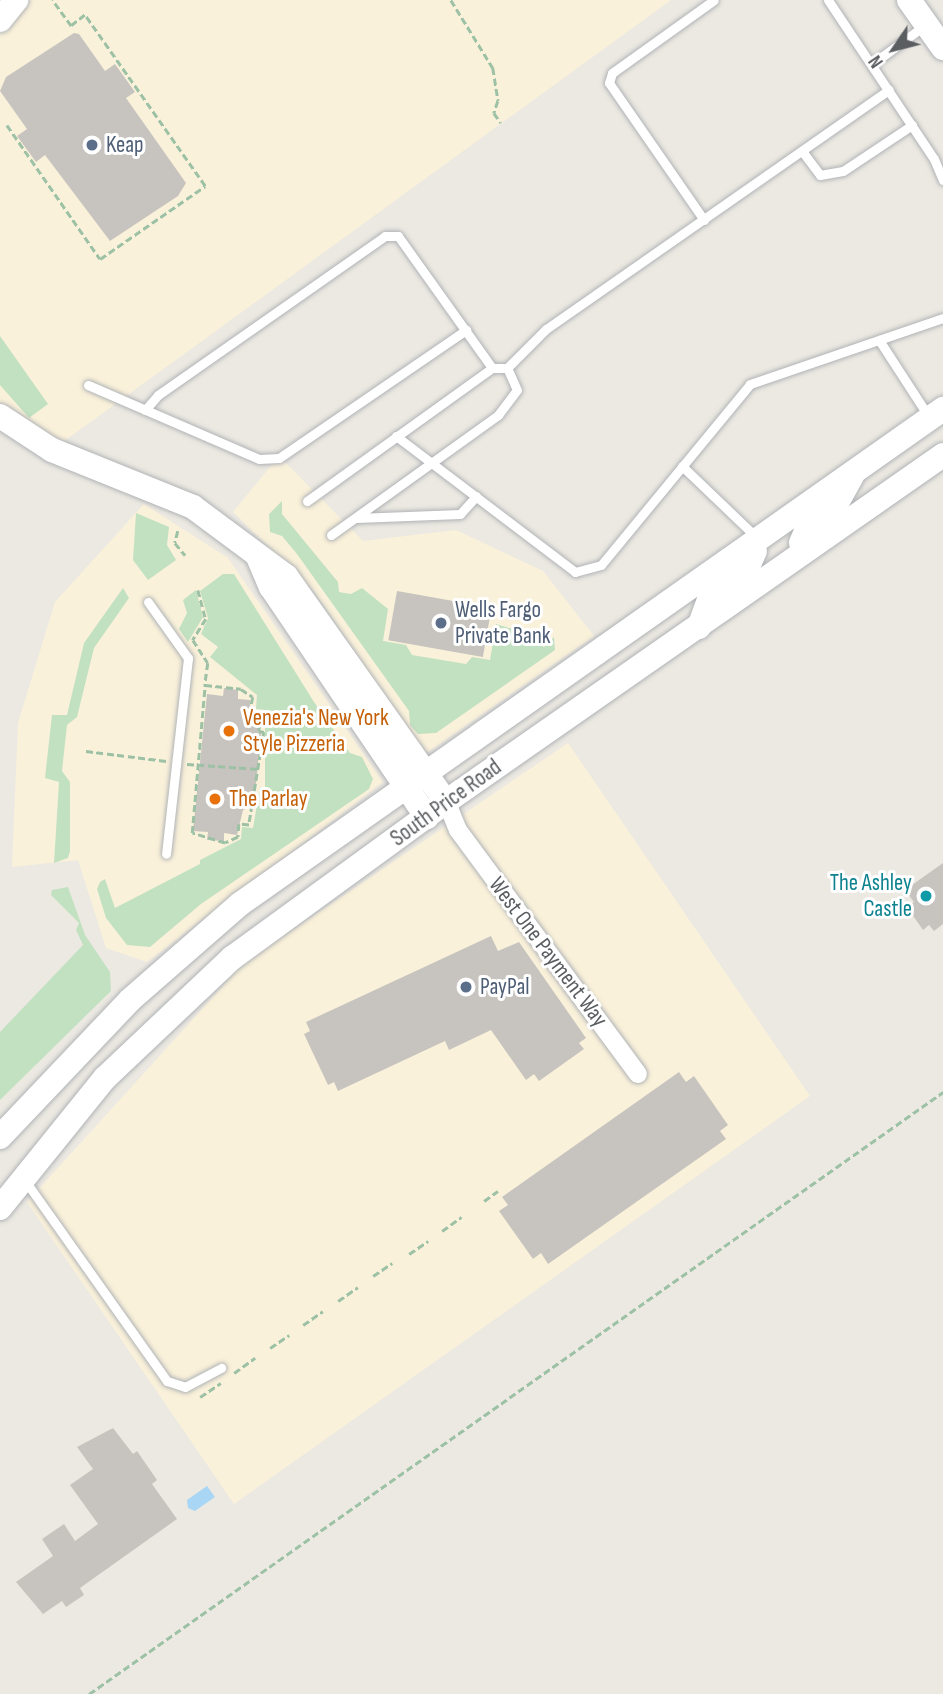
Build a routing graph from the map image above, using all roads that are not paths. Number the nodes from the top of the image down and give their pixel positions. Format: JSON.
{"nodes":[{"id":1,"x":16,"y":0,"type":"edge"},
{"id":2,"x":714,"y":0,"type":"edge"},
{"id":3,"x":828,"y":0,"type":"edge"},
{"id":4,"x":909,"y":0,"type":"edge"},
{"id":5,"x":0,"y":20,"type":"edge"},
{"id":6,"x":926,"y":24,"type":"junction"},
{"id":7,"x":943,"y":48,"type":"edge"},
{"id":8,"x":872,"y":64,"type":"junction"},
{"id":9,"x":889,"y":90,"type":"junction"},
{"id":10,"x":912,"y":125,"type":"junction"},
{"id":11,"x":802,"y":151,"type":"junction"},
{"id":12,"x":943,"y":180,"type":"edge"},
{"id":13,"x":704,"y":220,"type":"junction"},
{"id":14,"x":943,"y":318,"type":"edge"},
{"id":15,"x":466,"y":330,"type":"junction"},
{"id":16,"x":879,"y":340,"type":"junction"},
{"id":17,"x":492,"y":368,"type":"junction"},
{"id":18,"x":507,"y":368,"type":"junction"},
{"id":19,"x":88,"y":385,"type":"dead end"},
{"id":20,"x":145,"y":410,"type":"junction"},
{"id":21,"x":936,"y":414,"type":"edge"},
{"id":22,"x":0,"y":416,"type":"edge"},
{"id":23,"x":396,"y":436,"type":"junction"},
{"id":24,"x":943,"y":455,"type":"edge"},
{"id":25,"x":432,"y":462,"type":"junction"},
{"id":26,"x":682,"y":466,"type":"junction"},
{"id":27,"x":854,"y":472,"type":"junction"},
{"id":28,"x":476,"y":496,"type":"junction"},
{"id":29,"x":307,"y":501,"type":"dead end"},
{"id":30,"x":354,"y":519,"type":"junction"},
{"id":31,"x":331,"y":535,"type":"dead end"},
{"id":32,"x":757,"y":539,"type":"junction"},
{"id":33,"x":801,"y":555,"type":"junction"},
{"id":34,"x":148,"y":602,"type":"dead end"},
{"id":35,"x":698,"y":627,"type":"junction"},
{"id":36,"x":415,"y":779,"type":"junction"},
{"id":37,"x":437,"y":810,"type":"junction"},
{"id":38,"x":166,"y":854,"type":"dead end"},
{"id":39,"x":638,"y":1074,"type":"dead end"},
{"id":40,"x":0,"y":1137,"type":"edge"},
{"id":41,"x":23,"y":1177,"type":"junction"},
{"id":42,"x":0,"y":1209,"type":"edge"},
{"id":43,"x":221,"y":1368,"type":"dead end"}],
"edges":[{"from":1,"to":5,"type":"main road"},
{"from":2,"to":13,"type":"lane"},
{"from":3,"to":8,"type":"lane"},
{"from":4,"to":6,"type":"main road"},
{"from":6,"to":7,"type":"main road"},
{"from":6,"to":8,"type":"lane"},
{"from":8,"to":9,"type":"lane"},
{"from":9,"to":10,"type":"lane"},
{"from":9,"to":11,"type":"lane"},
{"from":10,"to":11,"type":"lane"},
{"from":10,"to":12,"type":"lane"},
{"from":11,"to":13,"type":"lane"},
{"from":13,"to":18,"type":"lane"},
{"from":14,"to":16,"type":"lane"},
{"from":15,"to":17,"type":"lane"},
{"from":15,"to":20,"type":"lane"},
{"from":15,"to":20,"type":"lane"},
{"from":16,"to":21,"type":"lane"},
{"from":16,"to":26,"type":"lane"},
{"from":17,"to":18,"type":"lane"},
{"from":17,"to":23,"type":"lane"},
{"from":18,"to":25,"type":"lane"},
{"from":19,"to":20,"type":"lane"},
{"from":21,"to":27,"type":"main road","name":"South Price Road"},
{"from":22,"to":36,"type":"main road"},
{"from":23,"to":25,"type":"lane"},
{"from":23,"to":29,"type":"lane"},
{"from":24,"to":33,"type":"main road","name":"South Price Road"},
{"from":25,"to":28,"type":"lane"},
{"from":25,"to":30,"type":"lane"},
{"from":26,"to":28,"type":"lane"},
{"from":26,"to":32,"type":"lane"},
{"from":27,"to":32,"type":"main road","name":"South Price Road"},
{"from":27,"to":33,"type":"main road"},
{"from":28,"to":30,"type":"lane"},
{"from":30,"to":31,"type":"lane"},
{"from":32,"to":35,"type":"main road"},
{"from":32,"to":36,"type":"main road","name":"South Price Road"},
{"from":33,"to":35,"type":"main road","name":"South Price Road"},
{"from":34,"to":38,"type":"lane"},
{"from":35,"to":37,"type":"main road","name":"South Price Road"},
{"from":36,"to":37,"type":"main road"},
{"from":36,"to":40,"type":"main road","name":"South Price Road"},
{"from":37,"to":39,"type":"street","name":"West One Payment Way"},
{"from":37,"to":41,"type":"main road","name":"South Price Road"},
{"from":41,"to":42,"type":"main road","name":"South Price Road"},
{"from":41,"to":43,"type":"lane"}]}
